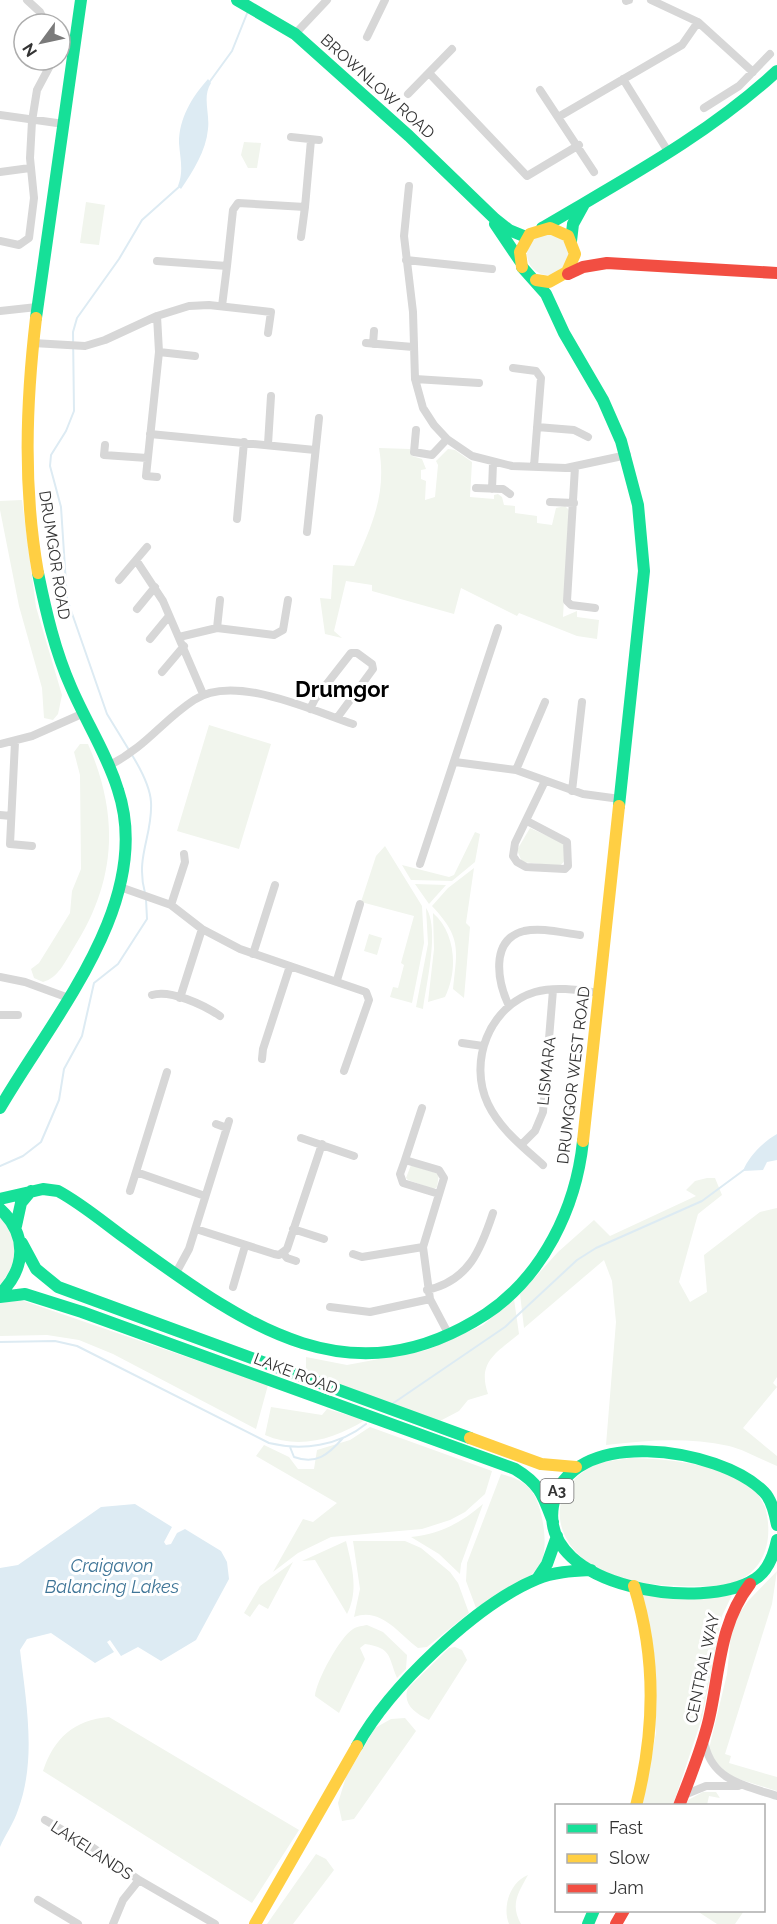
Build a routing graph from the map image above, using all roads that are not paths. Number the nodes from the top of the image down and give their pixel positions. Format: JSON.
{"nodes":[{"id":1,"x":27,"y":0,"type":"edge"},
{"id":2,"x":237,"y":0,"type":"edge"},
{"id":3,"x":327,"y":0,"type":"edge"},
{"id":4,"x":651,"y":0,"type":"edge"},
{"id":5,"x":381,"y":2,"type":"edge"},
{"id":6,"x":80,"y":6,"type":"edge"},
{"id":7,"x":36,"y":12,"type":"edge"},
{"id":8,"x":698,"y":22,"type":"junction"},
{"id":9,"x":295,"y":34,"type":"junction"},
{"id":10,"x":367,"y":37,"type":"dead end"},
{"id":11,"x":452,"y":49,"type":"dead end"},
{"id":12,"x":770,"y":54,"type":"dead end"},
{"id":13,"x":777,"y":71,"type":"edge"},
{"id":14,"x":47,"y":72,"type":"edge"},
{"id":15,"x":753,"y":72,"type":"junction"},
{"id":16,"x":429,"y":73,"type":"junction"},
{"id":17,"x":623,"y":79,"type":"junction"},
{"id":18,"x":540,"y":90,"type":"dead end"},
{"id":19,"x":408,"y":94,"type":"dead end"},
{"id":20,"x":704,"y":108,"type":"dead end"},
{"id":21,"x":0,"y":115,"type":"edge"},
{"id":22,"x":560,"y":116,"type":"junction"},
{"id":23,"x":33,"y":121,"type":"junction"},
{"id":24,"x":64,"y":124,"type":"junction"},
{"id":25,"x":291,"y":137,"type":"dead end"},
{"id":26,"x":579,"y":145,"type":"junction"},
{"id":27,"x":669,"y":153,"type":"junction"},
{"id":28,"x":30,"y":168,"type":"junction"},
{"id":29,"x":0,"y":172,"type":"edge"},
{"id":30,"x":594,"y":172,"type":"dead end"},
{"id":31,"x":409,"y":186,"type":"dead end"},
{"id":32,"x":584,"y":203,"type":"junction"},
{"id":33,"x":304,"y":207,"type":"junction"},
{"id":34,"x":486,"y":210,"type":"junction"},
{"id":35,"x":541,"y":228,"type":"junction"},
{"id":36,"x":301,"y":237,"type":"dead end"},
{"id":37,"x":526,"y":237,"type":"junction"},
{"id":38,"x":0,"y":241,"type":"edge"},
{"id":39,"x":573,"y":245,"type":"junction"},
{"id":40,"x":406,"y":260,"type":"junction"},
{"id":41,"x":157,"y":261,"type":"dead end"},
{"id":42,"x":520,"y":261,"type":"junction"},
{"id":43,"x":607,"y":263,"type":"junction"},
{"id":44,"x":227,"y":266,"type":"junction"},
{"id":45,"x":492,"y":269,"type":"dead end"},
{"id":46,"x":777,"y":273,"type":"edge"},
{"id":47,"x":565,"y":276,"type":"junction"},
{"id":48,"x":536,"y":280,"type":"junction"},
{"id":49,"x":222,"y":306,"type":"junction"},
{"id":50,"x":37,"y":307,"type":"junction"},
{"id":51,"x":0,"y":311,"type":"edge"},
{"id":52,"x":157,"y":316,"type":"junction"},
{"id":53,"x":558,"y":319,"type":"junction"},
{"id":54,"x":374,"y":331,"type":"dead end"},
{"id":55,"x":268,"y":333,"type":"dead end"},
{"id":56,"x":33,"y":343,"type":"junction"},
{"id":57,"x":413,"y":347,"type":"junction"},
{"id":58,"x":159,"y":352,"type":"junction"},
{"id":59,"x":195,"y":356,"type":"dead end"},
{"id":60,"x":513,"y":368,"type":"dead end"},
{"id":61,"x":415,"y":379,"type":"junction"},
{"id":62,"x":479,"y":383,"type":"dead end"},
{"id":63,"x":271,"y":396,"type":"dead end"},
{"id":64,"x":319,"y":418,"type":"dead end"},
{"id":65,"x":537,"y":427,"type":"junction"},
{"id":66,"x":416,"y":430,"type":"dead end"},
{"id":67,"x":150,"y":434,"type":"junction"},
{"id":68,"x":588,"y":437,"type":"dead end"},
{"id":69,"x":447,"y":438,"type":"junction"},
{"id":70,"x":244,"y":442,"type":"junction"},
{"id":71,"x":268,"y":444,"type":"junction"},
{"id":72,"x":105,"y":445,"type":"dead end"},
{"id":73,"x":315,"y":450,"type":"junction"},
{"id":74,"x":627,"y":455,"type":"junction"},
{"id":75,"x":147,"y":459,"type":"junction"},
{"id":76,"x":493,"y":463,"type":"junction"},
{"id":77,"x":534,"y":466,"type":"junction"},
{"id":78,"x":575,"y":467,"type":"junction"},
{"id":79,"x":157,"y":477,"type":"dead end"},
{"id":80,"x":476,"y":488,"type":"dead end"},
{"id":81,"x":492,"y":489,"type":"junction"},
{"id":82,"x":510,"y":494,"type":"dead end"},
{"id":83,"x":550,"y":502,"type":"dead end"},
{"id":84,"x":574,"y":503,"type":"junction"},
{"id":85,"x":237,"y":519,"type":"dead end"},
{"id":86,"x":307,"y":532,"type":"dead end"},
{"id":87,"x":147,"y":547,"type":"dead end"},
{"id":88,"x":136,"y":560,"type":"junction"},
{"id":89,"x":119,"y":580,"type":"dead end"},
{"id":90,"x":155,"y":587,"type":"junction"},
{"id":91,"x":220,"y":600,"type":"dead end"},
{"id":92,"x":288,"y":600,"type":"dead end"},
{"id":93,"x":595,"y":608,"type":"dead end"},
{"id":94,"x":137,"y":609,"type":"dead end"},
{"id":95,"x":169,"y":616,"type":"junction"},
{"id":96,"x":217,"y":628,"type":"junction"},
{"id":97,"x":498,"y":628,"type":"dead end"},
{"id":98,"x":179,"y":637,"type":"junction"},
{"id":99,"x":150,"y":639,"type":"dead end"},
{"id":100,"x":184,"y":646,"type":"junction"},
{"id":101,"x":162,"y":672,"type":"dead end"},
{"id":102,"x":203,"y":694,"type":"junction"},
{"id":103,"x":545,"y":702,"type":"dead end"},
{"id":104,"x":582,"y":702,"type":"dead end"},
{"id":105,"x":310,"y":709,"type":"junction"},
{"id":106,"x":84,"y":713,"type":"junction"},
{"id":107,"x":336,"y":718,"type":"junction"},
{"id":108,"x":353,"y":724,"type":"dead end"},
{"id":109,"x":15,"y":742,"type":"junction"},
{"id":110,"x":0,"y":744,"type":"edge"},
{"id":111,"x":455,"y":762,"type":"junction"},
{"id":112,"x":110,"y":765,"type":"junction"},
{"id":113,"x":516,"y":770,"type":"junction"},
{"id":114,"x":545,"y":781,"type":"junction"},
{"id":115,"x":572,"y":791,"type":"junction"},
{"id":116,"x":620,"y":799,"type":"junction"},
{"id":117,"x":0,"y":815,"type":"edge"},
{"id":118,"x":11,"y":816,"type":"junction"},
{"id":119,"x":526,"y":821,"type":"junction"},
{"id":120,"x":32,"y":846,"type":"dead end"},
{"id":121,"x":184,"y":854,"type":"dead end"},
{"id":122,"x":420,"y":864,"type":"dead end"},
{"id":123,"x":120,"y":887,"type":"junction"},
{"id":124,"x":271,"y":890,"type":"dead end"},
{"id":125,"x":360,"y":904,"type":"dead end"},
{"id":126,"x":171,"y":905,"type":"junction"},
{"id":127,"x":202,"y":929,"type":"junction"},
{"id":128,"x":580,"y":935,"type":"dead end"},
{"id":129,"x":253,"y":954,"type":"junction"},
{"id":130,"x":290,"y":966,"type":"junction"},
{"id":131,"x":0,"y":977,"type":"edge"},
{"id":132,"x":337,"y":980,"type":"junction"},
{"id":133,"x":553,"y":990,"type":"junction"},
{"id":134,"x":599,"y":993,"type":"junction"},
{"id":135,"x":152,"y":995,"type":"dead end"},
{"id":136,"x":66,"y":997,"type":"junction"},
{"id":137,"x":180,"y":999,"type":"junction"},
{"id":138,"x":509,"y":1006,"type":"junction"},
{"id":139,"x":0,"y":1015,"type":"edge"},
{"id":140,"x":18,"y":1015,"type":"dead end"},
{"id":141,"x":220,"y":1016,"type":"dead end"},
{"id":142,"x":462,"y":1043,"type":"dead end"},
{"id":143,"x":483,"y":1046,"type":"junction"},
{"id":144,"x":262,"y":1059,"type":"dead end"},
{"id":145,"x":344,"y":1071,"type":"dead end"},
{"id":146,"x":167,"y":1072,"type":"dead end"},
{"id":147,"x":0,"y":1108,"type":"edge"},
{"id":148,"x":422,"y":1108,"type":"dead end"},
{"id":149,"x":216,"y":1125,"type":"dead end"},
{"id":150,"x":301,"y":1138,"type":"dead end"},
{"id":151,"x":322,"y":1144,"type":"junction"},
{"id":152,"x":521,"y":1145,"type":"junction"},
{"id":153,"x":354,"y":1156,"type":"dead end"},
{"id":154,"x":405,"y":1160,"type":"junction"},
{"id":155,"x":543,"y":1165,"type":"dead end"},
{"id":156,"x":136,"y":1172,"type":"junction"},
{"id":157,"x":31,"y":1191,"type":"junction"},
{"id":158,"x":130,"y":1191,"type":"dead end"},
{"id":159,"x":438,"y":1194,"type":"junction"},
{"id":160,"x":205,"y":1196,"type":"junction"},
{"id":161,"x":0,"y":1200,"type":"edge"},
{"id":162,"x":0,"y":1209,"type":"edge"},
{"id":163,"x":480,"y":1216,"type":"dead end"},
{"id":164,"x":16,"y":1226,"type":"junction"},
{"id":165,"x":196,"y":1229,"type":"junction"},
{"id":166,"x":293,"y":1229,"type":"junction"},
{"id":167,"x":324,"y":1239,"type":"dead end"},
{"id":168,"x":22,"y":1243,"type":"junction"},
{"id":169,"x":245,"y":1246,"type":"junction"},
{"id":170,"x":423,"y":1247,"type":"junction"},
{"id":171,"x":283,"y":1253,"type":"junction"},
{"id":172,"x":353,"y":1254,"type":"dead end"},
{"id":173,"x":296,"y":1261,"type":"dead end"},
{"id":174,"x":176,"y":1273,"type":"junction"},
{"id":175,"x":233,"y":1287,"type":"dead end"},
{"id":176,"x":429,"y":1294,"type":"junction"},
{"id":177,"x":0,"y":1295,"type":"edge"},
{"id":178,"x":330,"y":1307,"type":"dead end"},
{"id":179,"x":449,"y":1335,"type":"junction"},
{"id":180,"x":576,"y":1467,"type":"junction"},
{"id":181,"x":553,"y":1522,"type":"junction"},
{"id":182,"x":777,"y":1525,"type":"edge"},
{"id":183,"x":556,"y":1536,"type":"junction"},
{"id":184,"x":777,"y":1540,"type":"edge"},
{"id":185,"x":591,"y":1570,"type":"junction"},
{"id":186,"x":756,"y":1578,"type":"junction"},
{"id":187,"x":537,"y":1579,"type":"junction"},
{"id":188,"x":634,"y":1586,"type":"junction"},
{"id":189,"x":703,"y":1739,"type":"junction"},
{"id":190,"x":745,"y":1786,"type":"junction"},
{"id":191,"x":777,"y":1796,"type":"edge"},
{"id":192,"x":681,"y":1800,"type":"edge"},
{"id":193,"x":636,"y":1804,"type":"edge"},
{"id":194,"x":45,"y":1820,"type":"dead end"},
{"id":195,"x":138,"y":1880,"type":"junction"},
{"id":196,"x":38,"y":1900,"type":"dead end"},
{"id":197,"x":217,"y":1923,"type":"edge"},
{"id":198,"x":78,"y":1924,"type":"edge"},
{"id":199,"x":113,"y":1924,"type":"edge"},
{"id":200,"x":255,"y":1924,"type":"edge"}],
"edges":[{"from":1,"to":7,"type":"street"},
{"from":2,"to":9,"type":"main road","name":"BROWNLOW ROAD"},
{"from":3,"to":9,"type":"street"},
{"from":4,"to":8,"type":"street"},
{"from":5,"to":10,"type":"street"},
{"from":6,"to":24,"type":"main road","name":"DRUMGOR ROAD"},
{"from":8,"to":15,"type":"street"},
{"from":8,"to":17,"type":"street"},
{"from":9,"to":34,"type":"main road","name":"BROWNLOW ROAD"},
{"from":11,"to":16,"type":"street"},
{"from":12,"to":15,"type":"street"},
{"from":13,"to":27,"type":"main road"},
{"from":14,"to":23,"type":"street"},
{"from":15,"to":20,"type":"street"},
{"from":16,"to":19,"type":"street"},
{"from":16,"to":26,"type":"street"},
{"from":17,"to":22,"type":"street"},
{"from":17,"to":27,"type":"street"},
{"from":18,"to":22,"type":"street"},
{"from":21,"to":23,"type":"street"},
{"from":22,"to":26,"type":"street"},
{"from":23,"to":24,"type":"street"},
{"from":23,"to":28,"type":"street"},
{"from":24,"to":50,"type":"main road","name":"DRUMGOR ROAD"},
{"from":25,"to":33,"type":"street"},
{"from":26,"to":30,"type":"street"},
{"from":27,"to":32,"type":"main road"},
{"from":28,"to":29,"type":"street"},
{"from":28,"to":38,"type":"street"},
{"from":31,"to":40,"type":"street"},
{"from":32,"to":35,"type":"main road"},
{"from":32,"to":39,"type":"main road"},
{"from":33,"to":36,"type":"street"},
{"from":33,"to":44,"type":"street"},
{"from":34,"to":37,"type":"main road","name":"BROWNLOW ROAD"},
{"from":34,"to":42,"type":"main road","name":"BROWNLOW ROAD"},
{"from":35,"to":37,"type":"main road"},
{"from":35,"to":39,"type":"main road"},
{"from":37,"to":42,"type":"main road"},
{"from":39,"to":43,"type":"main road"},
{"from":39,"to":47,"type":"main road"},
{"from":40,"to":45,"type":"street"},
{"from":40,"to":57,"type":"street"},
{"from":41,"to":44,"type":"street"},
{"from":42,"to":48,"type":"main road"},
{"from":43,"to":46,"type":"main road"},
{"from":43,"to":47,"type":"main road"},
{"from":44,"to":49,"type":"street"},
{"from":47,"to":48,"type":"main road"},
{"from":47,"to":53,"type":"main road"},
{"from":48,"to":53,"type":"main road","name":"DRUMGOR WEST ROAD"},
{"from":49,"to":52,"type":"street"},
{"from":49,"to":55,"type":"street"},
{"from":50,"to":51,"type":"street"},
{"from":50,"to":56,"type":"main road","name":"DRUMGOR ROAD"},
{"from":52,"to":56,"type":"street"},
{"from":52,"to":58,"type":"street"},
{"from":53,"to":74,"type":"main road","name":"DRUMGOR WEST ROAD"},
{"from":54,"to":57,"type":"street"},
{"from":56,"to":106,"type":"main road","name":"DRUMGOR ROAD"},
{"from":57,"to":61,"type":"street"},
{"from":58,"to":59,"type":"street"},
{"from":58,"to":67,"type":"street"},
{"from":60,"to":65,"type":"street"},
{"from":61,"to":62,"type":"street"},
{"from":61,"to":69,"type":"street"},
{"from":63,"to":71,"type":"street"},
{"from":64,"to":73,"type":"street"},
{"from":65,"to":68,"type":"street"},
{"from":65,"to":77,"type":"street"},
{"from":66,"to":69,"type":"street"},
{"from":67,"to":70,"type":"street"},
{"from":67,"to":75,"type":"street"},
{"from":69,"to":76,"type":"street"},
{"from":70,"to":71,"type":"street"},
{"from":70,"to":85,"type":"street"},
{"from":71,"to":73,"type":"street"},
{"from":72,"to":75,"type":"street"},
{"from":73,"to":86,"type":"street"},
{"from":74,"to":78,"type":"street"},
{"from":74,"to":116,"type":"main road","name":"DRUMGOR WEST ROAD"},
{"from":75,"to":79,"type":"street"},
{"from":76,"to":77,"type":"street"},
{"from":76,"to":81,"type":"street"},
{"from":77,"to":78,"type":"street"},
{"from":78,"to":84,"type":"street"},
{"from":80,"to":81,"type":"street"},
{"from":81,"to":82,"type":"street"},
{"from":83,"to":84,"type":"street"},
{"from":84,"to":93,"type":"street"},
{"from":87,"to":88,"type":"street"},
{"from":88,"to":89,"type":"street"},
{"from":88,"to":90,"type":"street"},
{"from":90,"to":94,"type":"street"},
{"from":90,"to":95,"type":"street"},
{"from":91,"to":96,"type":"street"},
{"from":92,"to":96,"type":"street"},
{"from":95,"to":98,"type":"street"},
{"from":95,"to":99,"type":"street"},
{"from":96,"to":98,"type":"street"},
{"from":97,"to":111,"type":"street"},
{"from":98,"to":100,"type":"street"},
{"from":100,"to":101,"type":"street"},
{"from":100,"to":102,"type":"street"},
{"from":102,"to":105,"type":"street"},
{"from":102,"to":112,"type":"street"},
{"from":103,"to":113,"type":"street"},
{"from":104,"to":115,"type":"street"},
{"from":105,"to":107,"type":"street"},
{"from":105,"to":107,"type":"street"},
{"from":106,"to":109,"type":"street"},
{"from":106,"to":112,"type":"main road","name":"DRUMGOR ROAD"},
{"from":107,"to":108,"type":"street"},
{"from":109,"to":110,"type":"street"},
{"from":109,"to":118,"type":"street"},
{"from":111,"to":113,"type":"street"},
{"from":111,"to":122,"type":"street"},
{"from":112,"to":123,"type":"main road","name":"DRUMGOR ROAD"},
{"from":113,"to":114,"type":"street"},
{"from":114,"to":115,"type":"street"},
{"from":114,"to":119,"type":"street"},
{"from":115,"to":116,"type":"street"},
{"from":116,"to":134,"type":"main road","name":"DRUMGOR WEST ROAD"},
{"from":117,"to":118,"type":"street"},
{"from":118,"to":120,"type":"street"},
{"from":119,"to":119,"type":"street"},
{"from":121,"to":126,"type":"street"},
{"from":123,"to":126,"type":"street"},
{"from":123,"to":136,"type":"main road","name":"DRUMGOR ROAD"},
{"from":124,"to":129,"type":"street"},
{"from":125,"to":132,"type":"street"},
{"from":126,"to":127,"type":"street"},
{"from":127,"to":129,"type":"street"},
{"from":127,"to":137,"type":"street"},
{"from":128,"to":138,"type":"street"},
{"from":129,"to":130,"type":"street"},
{"from":130,"to":132,"type":"street"},
{"from":130,"to":144,"type":"street"},
{"from":131,"to":136,"type":"street"},
{"from":132,"to":145,"type":"street"},
{"from":133,"to":134,"type":"street"},
{"from":133,"to":138,"type":"street"},
{"from":133,"to":152,"type":"street","name":"LISMARA"},
{"from":134,"to":179,"type":"main road","name":"DRUMGOR WEST ROAD"},
{"from":135,"to":137,"type":"street"},
{"from":136,"to":147,"type":"main road","name":"DRUMGOR ROAD"},
{"from":137,"to":141,"type":"street"},
{"from":138,"to":143,"type":"street"},
{"from":139,"to":140,"type":"street"},
{"from":142,"to":143,"type":"street"},
{"from":143,"to":152,"type":"street"},
{"from":146,"to":156,"type":"street"},
{"from":148,"to":154,"type":"street"},
{"from":149,"to":160,"type":"street"},
{"from":150,"to":151,"type":"street"},
{"from":151,"to":153,"type":"street"},
{"from":151,"to":166,"type":"street"},
{"from":152,"to":155,"type":"street"},
{"from":154,"to":159,"type":"street"},
{"from":154,"to":159,"type":"street"},
{"from":156,"to":158,"type":"street"},
{"from":156,"to":160,"type":"street"},
{"from":157,"to":161,"type":"main road","name":"DRUMGOR WEST ROAD"},
{"from":157,"to":164,"type":"main road"},
{"from":157,"to":174,"type":"main road","name":"DRUMGOR WEST ROAD"},
{"from":159,"to":170,"type":"street"},
{"from":160,"to":165,"type":"street"},
{"from":162,"to":164,"type":"main road","number":"A3"},
{"from":163,"to":176,"type":"street"},
{"from":164,"to":168,"type":"main road","number":"A3"},
{"from":165,"to":169,"type":"street"},
{"from":165,"to":174,"type":"street"},
{"from":166,"to":167,"type":"street"},
{"from":166,"to":171,"type":"street"},
{"from":168,"to":177,"type":"main road","number":"A3"},
{"from":168,"to":180,"type":"main road","name":"LAKE ROAD","number":"A3"},
{"from":169,"to":171,"type":"street"},
{"from":169,"to":175,"type":"street"},
{"from":170,"to":172,"type":"street"},
{"from":170,"to":176,"type":"street"},
{"from":171,"to":173,"type":"street"},
{"from":174,"to":179,"type":"main road","name":"DRUMGOR WEST ROAD"},
{"from":176,"to":178,"type":"street"},
{"from":176,"to":179,"type":"street"},
{"from":177,"to":181,"type":"main road","name":"LAKE ROAD","number":"A3"},
{"from":180,"to":181,"type":"main road","number":"A3"},
{"from":180,"to":182,"type":"main road","number":"A3"},
{"from":181,"to":183,"type":"main road","number":"A3"},
{"from":183,"to":185,"type":"main road","number":"A3"},
{"from":183,"to":187,"type":"main road"},
{"from":184,"to":186,"type":"main road","name":"CENTRAL WAY"},
{"from":185,"to":187,"type":"main road"},
{"from":185,"to":188,"type":"main road","number":"A3"},
{"from":186,"to":188,"type":"main road","number":"A3"},
{"from":186,"to":189,"type":"main road","name":"CENTRAL WAY"},
{"from":187,"to":200,"type":"main road"},
{"from":188,"to":193,"type":"main road"},
{"from":189,"to":190,"type":"street"},
{"from":189,"to":192,"type":"main road","name":"CENTRAL WAY"},
{"from":190,"to":191,"type":"street"},
{"from":190,"to":192,"type":"street"},
{"from":194,"to":195,"type":"street","name":"LAKELANDS"},
{"from":195,"to":197,"type":"street","name":"LAKELANDS"},
{"from":195,"to":199,"type":"street","name":"LAKELANDS"},
{"from":196,"to":198,"type":"street"}]}
